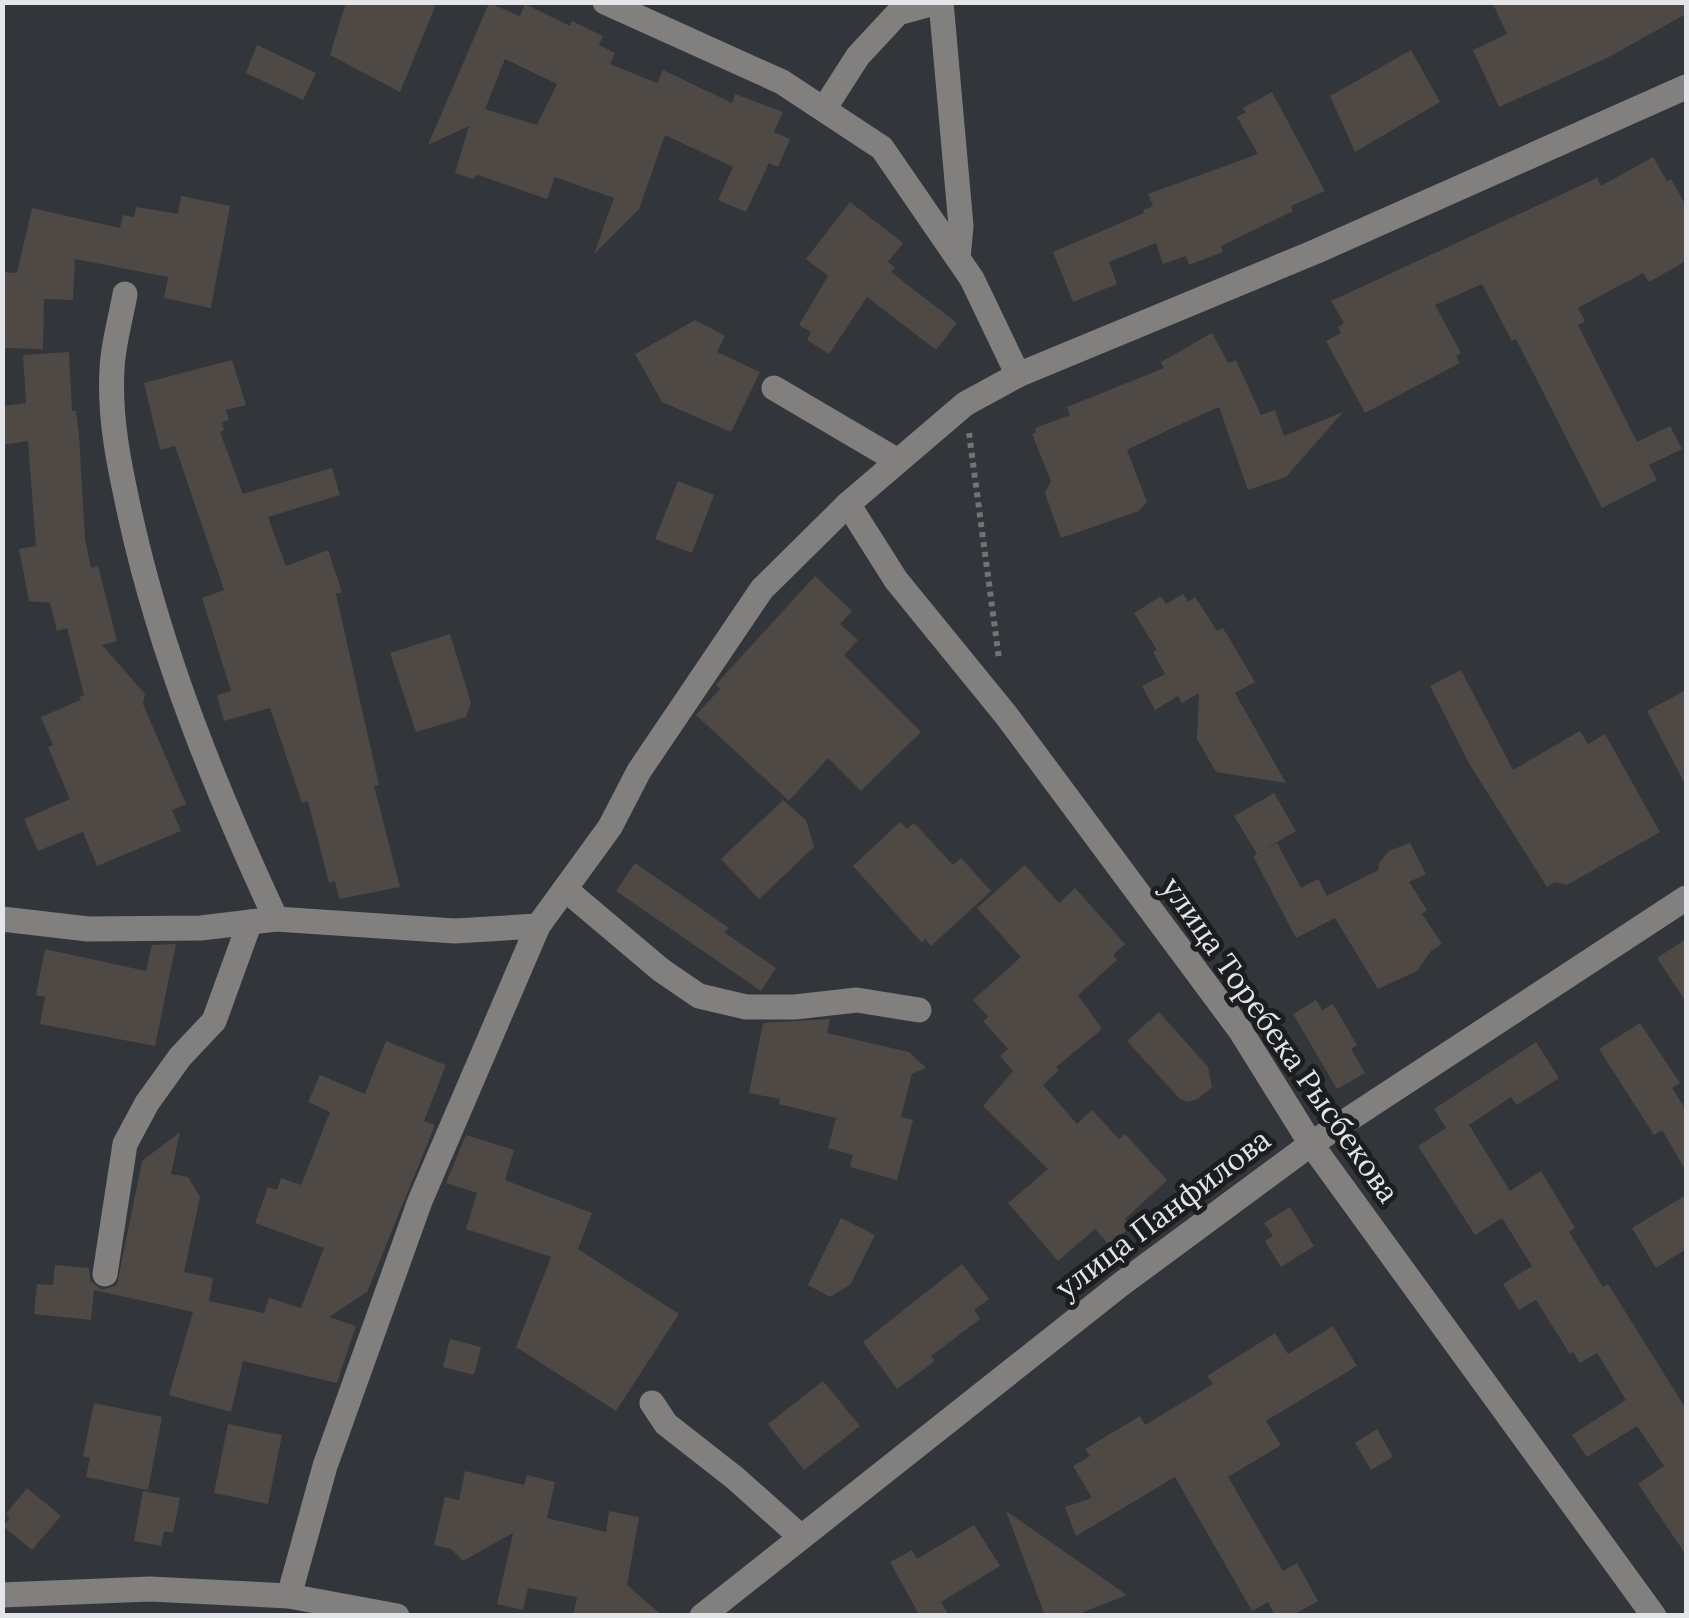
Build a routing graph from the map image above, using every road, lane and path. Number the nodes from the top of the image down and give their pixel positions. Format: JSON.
{"nodes":[{"id":1,"x":605,"y":2,"type":"edge"},
{"id":2,"x":940,"y":2,"type":"edge"},
{"id":3,"x":1686,"y":87,"type":"edge"},
{"id":4,"x":824,"y":109,"type":"junction"},
{"id":5,"x":958,"y":258,"type":"junction"},
{"id":6,"x":125,"y":294,"type":"dead end"},
{"id":7,"x":1018,"y":376,"type":"junction"},
{"id":8,"x":774,"y":388,"type":"dead end"},
{"id":9,"x":965,"y":404,"type":"junction"},
{"id":10,"x":898,"y":462,"type":"junction"},
{"id":11,"x":848,"y":504,"type":"junction"},
{"id":12,"x":1006,"y":715,"type":"junction"},
{"id":13,"x":565,"y":889,"type":"junction"},
{"id":14,"x":1686,"y":898,"type":"edge"},
{"id":15,"x":2,"y":919,"type":"edge"},
{"id":16,"x":276,"y":919,"type":"junction"},
{"id":17,"x":250,"y":922,"type":"junction"},
{"id":18,"x":538,"y":926,"type":"junction"},
{"id":19,"x":919,"y":1010,"type":"dead end"},
{"id":20,"x":1311,"y":1144,"type":"junction"},
{"id":21,"x":104,"y":1274,"type":"dead end"},
{"id":22,"x":652,"y":1402,"type":"dead end"},
{"id":23,"x":801,"y":1537,"type":"junction"},
{"id":24,"x":2,"y":1595,"type":"edge"},
{"id":25,"x":289,"y":1596,"type":"junction"},
{"id":26,"x":396,"y":1616,"type":"edge"},
{"id":27,"x":702,"y":1616,"type":"edge"},
{"id":28,"x":1654,"y":1616,"type":"edge"}],
"edges":[{"from":1,"to":4,"type":"street"},
{"from":2,"to":4,"type":"street"},
{"from":2,"to":5,"type":"street"},
{"from":3,"to":7,"type":"street"},
{"from":4,"to":5,"type":"street"},
{"from":5,"to":7,"type":"street"},
{"from":6,"to":16,"type":"street"},
{"from":7,"to":9,"type":"street"},
{"from":8,"to":10,"type":"street"},
{"from":9,"to":10,"type":"street"},
{"from":9,"to":12,"type":"path"},
{"from":10,"to":11,"type":"street"},
{"from":11,"to":12,"type":"street","name":"улица Торебека Рысбекова"},
{"from":11,"to":13,"type":"street"},
{"from":12,"to":20,"type":"street","name":"улица Торебека Рысбекова"},
{"from":13,"to":18,"type":"street"},
{"from":13,"to":19,"type":"street"},
{"from":14,"to":20,"type":"street","name":"улица Панфилова"},
{"from":15,"to":17,"type":"street"},
{"from":16,"to":17,"type":"street"},
{"from":16,"to":18,"type":"street"},
{"from":17,"to":21,"type":"street"},
{"from":18,"to":25,"type":"street"},
{"from":20,"to":23,"type":"street","name":"улица Панфилова"},
{"from":20,"to":28,"type":"street","name":"улица Торебека Рысбекова"},
{"from":22,"to":23,"type":"street"},
{"from":23,"to":27,"type":"street","name":"улица Панфилова"},
{"from":24,"to":25,"type":"street"},
{"from":25,"to":26,"type":"street"}]}
